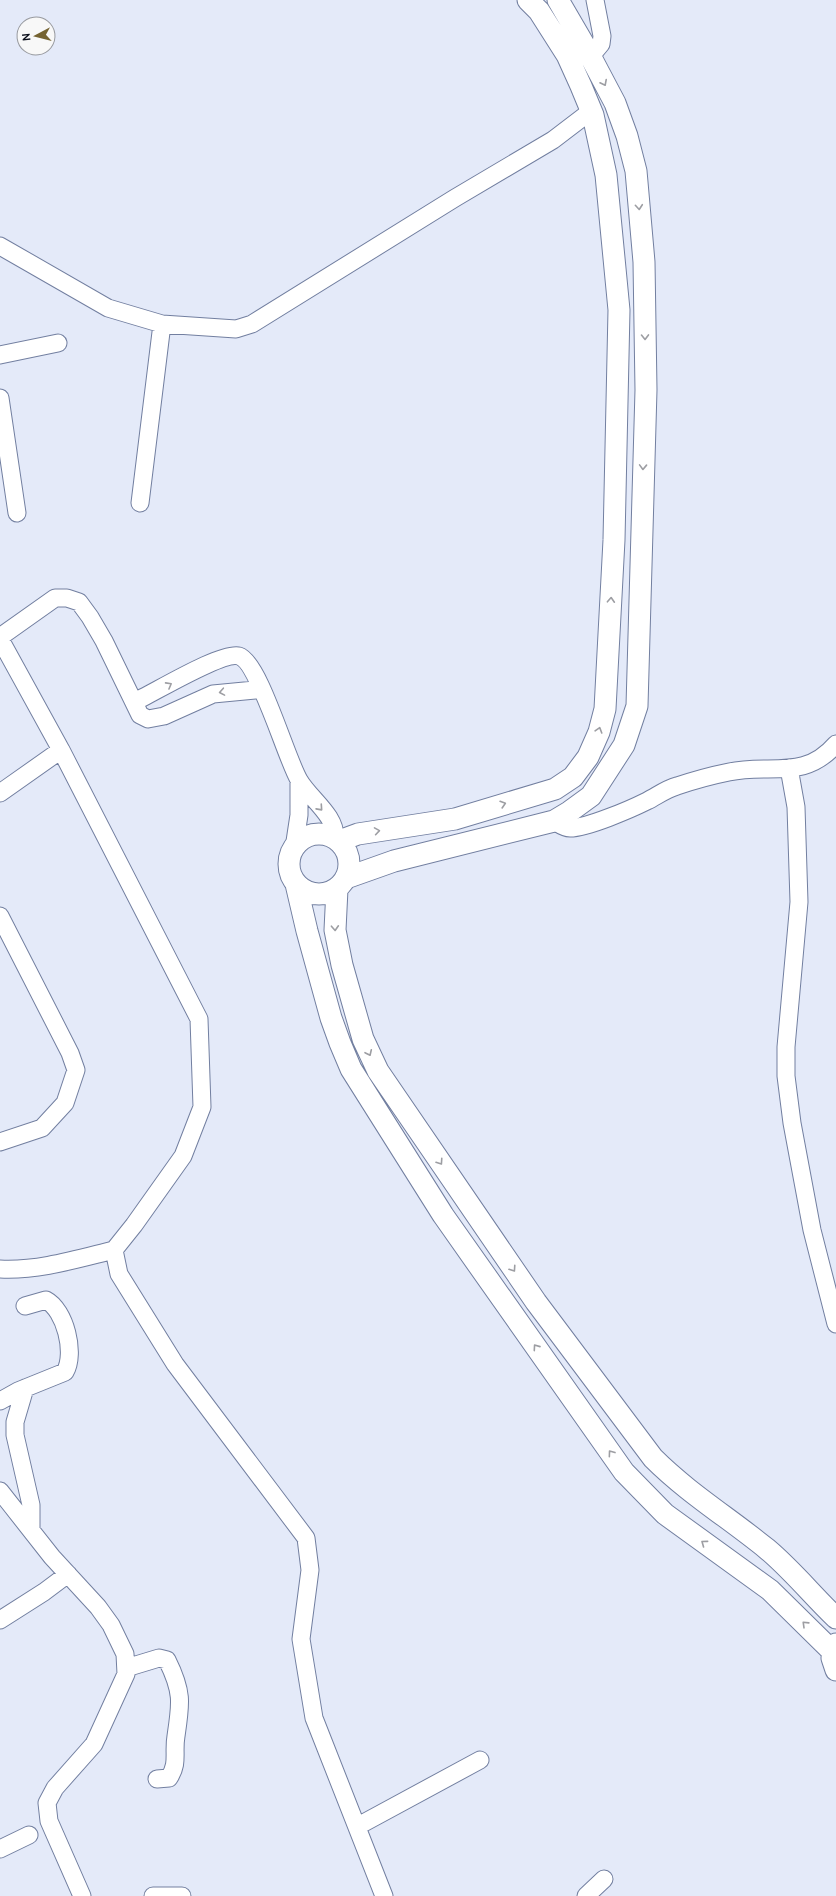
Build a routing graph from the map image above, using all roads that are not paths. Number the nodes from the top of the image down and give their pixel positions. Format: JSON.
{"nodes":[{"id":1,"x":528,"y":0,"type":"edge"},
{"id":2,"x":558,"y":0,"type":"edge"},
{"id":3,"x":595,"y":0,"type":"edge"},
{"id":4,"x":581,"y":52,"type":"junction"},
{"id":5,"x":591,"y":111,"type":"junction"},
{"id":6,"x":0,"y":246,"type":"edge"},
{"id":7,"x":162,"y":324,"type":"junction"},
{"id":8,"x":58,"y":343,"type":"dead end"},
{"id":9,"x":0,"y":355,"type":"edge"},
{"id":10,"x":0,"y":398,"type":"edge"},
{"id":11,"x":140,"y":503,"type":"dead end"},
{"id":12,"x":17,"y":513,"type":"dead end"},
{"id":13,"x":0,"y":638,"type":"edge"},
{"id":14,"x":260,"y":687,"type":"junction"},
{"id":15,"x":134,"y":702,"type":"junction"},
{"id":16,"x":836,"y":744,"type":"edge"},
{"id":17,"x":61,"y":750,"type":"junction"},
{"id":18,"x":789,"y":768,"type":"junction"},
{"id":19,"x":299,"y":780,"type":"junction"},
{"id":20,"x":0,"y":793,"type":"edge"},
{"id":21,"x":554,"y":821,"type":"junction"},
{"id":22,"x":337,"y":839,"type":"junction"},
{"id":23,"x":294,"y":848,"type":"junction"},
{"id":24,"x":296,"y":884,"type":"junction"},
{"id":25,"x":341,"y":884,"type":"junction"},
{"id":26,"x":0,"y":916,"type":"edge"},
{"id":27,"x":0,"y":1142,"type":"edge"},
{"id":28,"x":114,"y":1250,"type":"junction"},
{"id":29,"x":0,"y":1269,"type":"edge"},
{"id":30,"x":25,"y":1306,"type":"dead end"},
{"id":31,"x":836,"y":1324,"type":"edge"},
{"id":32,"x":25,"y":1388,"type":"junction"},
{"id":33,"x":0,"y":1401,"type":"edge"},
{"id":34,"x":0,"y":1491,"type":"edge"},
{"id":35,"x":31,"y":1530,"type":"junction"},
{"id":36,"x":68,"y":1574,"type":"junction"},
{"id":37,"x":836,"y":1618,"type":"edge"},
{"id":38,"x":0,"y":1620,"type":"edge"},
{"id":39,"x":835,"y":1655,"type":"edge"},
{"id":40,"x":126,"y":1668,"type":"junction"},
{"id":41,"x":480,"y":1760,"type":"dead end"},
{"id":42,"x":157,"y":1779,"type":"dead end"},
{"id":43,"x":358,"y":1826,"type":"junction"},
{"id":44,"x":29,"y":1835,"type":"dead end"},
{"id":45,"x":0,"y":1849,"type":"edge"},
{"id":46,"x":604,"y":1879,"type":"dead end"},
{"id":47,"x":82,"y":1896,"type":"edge"},
{"id":48,"x":153,"y":1896,"type":"edge"},
{"id":49,"x":182,"y":1896,"type":"edge"},
{"id":50,"x":384,"y":1896,"type":"edge"},
{"id":51,"x":586,"y":1896,"type":"edge"}],
"edges":[{"from":1,"to":4,"type":"street"},
{"from":2,"to":4,"type":"street"},
{"from":3,"to":4,"type":"street"},
{"from":4,"to":5,"type":"street"},
{"from":4,"to":21,"type":"street","one_way":true},
{"from":5,"to":7,"type":"street"},
{"from":22,"to":5,"type":"street","one_way":true},
{"from":6,"to":7,"type":"street"},
{"from":7,"to":11,"type":"street"},
{"from":8,"to":9,"type":"street"},
{"from":10,"to":12,"type":"street"},
{"from":13,"to":15,"type":"street"},
{"from":13,"to":17,"type":"street"},
{"from":14,"to":15,"type":"street","one_way":true},
{"from":15,"to":14,"type":"street","one_way":true},
{"from":14,"to":19,"type":"street"},
{"from":16,"to":18,"type":"street"},
{"from":17,"to":20,"type":"street"},
{"from":17,"to":28,"type":"street"},
{"from":18,"to":21,"type":"street"},
{"from":18,"to":31,"type":"street"},
{"from":19,"to":22,"type":"street","one_way":true},
{"from":19,"to":23,"type":"street"},
{"from":21,"to":25,"type":"street"},
{"from":22,"to":23,"type":"street"},
{"from":22,"to":25,"type":"street"},
{"from":23,"to":24,"type":"street"},
{"from":24,"to":25,"type":"street"},
{"from":39,"to":24,"type":"street","one_way":true},
{"from":25,"to":37,"type":"street","one_way":true},
{"from":26,"to":27,"type":"street"},
{"from":28,"to":29,"type":"street"},
{"from":28,"to":43,"type":"street"},
{"from":30,"to":32,"type":"street"},
{"from":32,"to":33,"type":"street"},
{"from":32,"to":35,"type":"street"},
{"from":34,"to":35,"type":"street"},
{"from":35,"to":36,"type":"street"},
{"from":36,"to":38,"type":"street"},
{"from":36,"to":40,"type":"street"},
{"from":40,"to":42,"type":"street"},
{"from":40,"to":47,"type":"street"},
{"from":41,"to":43,"type":"street"},
{"from":43,"to":50,"type":"street"},
{"from":44,"to":45,"type":"street"},
{"from":46,"to":51,"type":"street"},
{"from":48,"to":49,"type":"street"}]}
